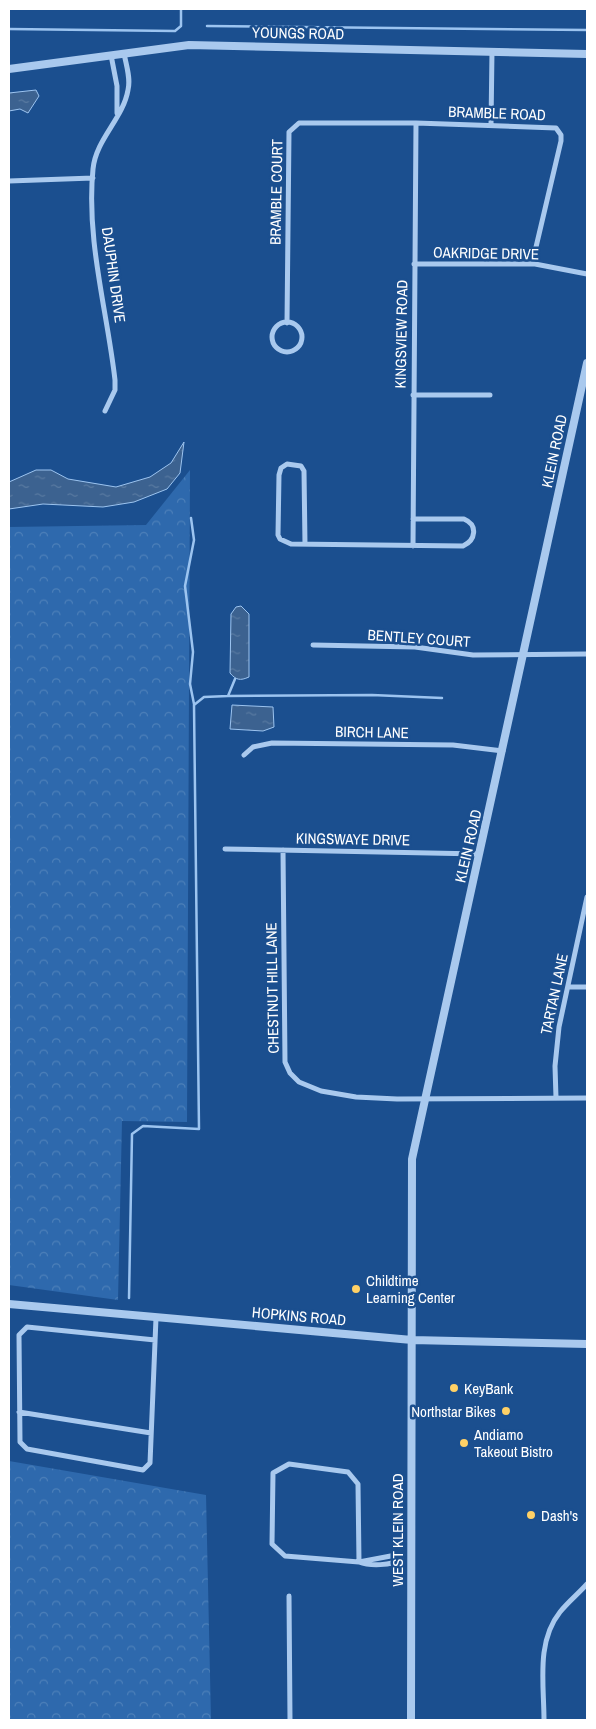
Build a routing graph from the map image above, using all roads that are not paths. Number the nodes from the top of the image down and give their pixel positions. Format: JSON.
{"nodes":[{"id":1,"x":492,"y":50,"type":"junction"},
{"id":2,"x":124,"y":53,"type":"junction"},
{"id":3,"x":110,"y":54,"type":"junction"},
{"id":4,"x":587,"y":54,"type":"edge"},
{"id":5,"x":9,"y":68,"type":"edge"},
{"id":6,"x":117,"y":116,"type":"junction"},
{"id":7,"x":416,"y":123,"type":"junction"},
{"id":8,"x":491,"y":125,"type":"junction"},
{"id":9,"x":93,"y":178,"type":"junction"},
{"id":10,"x":9,"y":181,"type":"edge"},
{"id":11,"x":414,"y":264,"type":"junction"},
{"id":12,"x":532,"y":264,"type":"junction"},
{"id":13,"x":587,"y":274,"type":"edge"},
{"id":14,"x":287,"y":322,"type":"junction"},
{"id":15,"x":587,"y":363,"type":"edge"},
{"id":16,"x":413,"y":395,"type":"junction"},
{"id":17,"x":490,"y":395,"type":"dead end"},
{"id":18,"x":105,"y":411,"type":"dead end"},
{"id":19,"x":413,"y":519,"type":"junction"},
{"id":20,"x":305,"y":544,"type":"junction"},
{"id":21,"x":413,"y":546,"type":"junction"},
{"id":22,"x":313,"y":645,"type":"dead end"},
{"id":23,"x":587,"y":654,"type":"edge"},
{"id":24,"x":524,"y":655,"type":"junction"},
{"id":25,"x":503,"y":751,"type":"junction"},
{"id":26,"x":244,"y":755,"type":"dead end"},
{"id":27,"x":225,"y":849,"type":"dead end"},
{"id":28,"x":283,"y":850,"type":"junction"},
{"id":29,"x":480,"y":854,"type":"junction"},
{"id":30,"x":587,"y":897,"type":"edge"},
{"id":31,"x":568,"y":987,"type":"junction"},
{"id":32,"x":587,"y":987,"type":"edge"},
{"id":33,"x":556,"y":1098,"type":"junction"},
{"id":34,"x":587,"y":1098,"type":"edge"},
{"id":35,"x":426,"y":1099,"type":"junction"},
{"id":36,"x":9,"y":1304,"type":"edge"},
{"id":37,"x":156,"y":1318,"type":"junction"},
{"id":38,"x":155,"y":1340,"type":"junction"},
{"id":39,"x":412,"y":1340,"type":"junction"},
{"id":40,"x":587,"y":1344,"type":"edge"},
{"id":41,"x":19,"y":1412,"type":"junction"},
{"id":42,"x":151,"y":1433,"type":"junction"},
{"id":43,"x":410,"y":1559,"type":"junction"},
{"id":44,"x":359,"y":1562,"type":"junction"},
{"id":45,"x":587,"y":1584,"type":"edge"},
{"id":46,"x":289,"y":1596,"type":"dead end"},
{"id":47,"x":290,"y":1720,"type":"edge"},
{"id":48,"x":411,"y":1720,"type":"edge"},
{"id":49,"x":544,"y":1720,"type":"edge"}],
"edges":[{"from":1,"to":2,"type":"street","name":"YOUNGS ROAD"},
{"from":1,"to":4,"type":"street","name":"YOUNGS ROAD"},
{"from":1,"to":8,"type":"street"},
{"from":2,"to":3,"type":"street","name":"YOUNGS ROAD"},
{"from":2,"to":6,"type":"street","name":"DAUPHIN DRIVE"},
{"from":3,"to":5,"type":"street","name":"YOUNGS ROAD"},
{"from":3,"to":6,"type":"street"},
{"from":6,"to":9,"type":"street","name":"DAUPHIN DRIVE"},
{"from":7,"to":8,"type":"street","name":"BRAMBLE ROAD"},
{"from":7,"to":11,"type":"street","name":"KINGSVIEW ROAD"},
{"from":7,"to":14,"type":"street","name":"BRAMBLE COURT"},
{"from":8,"to":12,"type":"street","name":"BRAMBLE ROAD"},
{"from":9,"to":10,"type":"street"},
{"from":9,"to":18,"type":"street","name":"DAUPHIN DRIVE"},
{"from":11,"to":12,"type":"street","name":"OAKRIDGE DRIVE"},
{"from":11,"to":16,"type":"street","name":"KINGSVIEW ROAD"},
{"from":12,"to":13,"type":"street","name":"OAKRIDGE DRIVE"},
{"from":14,"to":14,"type":"street"},
{"from":15,"to":24,"type":"street","name":"KLEIN ROAD"},
{"from":16,"to":17,"type":"street"},
{"from":16,"to":19,"type":"street","name":"KINGSVIEW ROAD"},
{"from":19,"to":21,"type":"street","name":"KINGSVIEW ROAD"},
{"from":19,"to":21,"type":"street"},
{"from":20,"to":20,"type":"street"},
{"from":20,"to":21,"type":"street"},
{"from":22,"to":24,"type":"street","name":"BENTLEY COURT"},
{"from":23,"to":24,"type":"street","name":"BENTLEY COURT"},
{"from":24,"to":25,"type":"street","name":"KLEIN ROAD"},
{"from":25,"to":26,"type":"street","name":"BIRCH LANE"},
{"from":25,"to":29,"type":"street","name":"KLEIN ROAD"},
{"from":27,"to":28,"type":"street","name":"KINGSWAYE DRIVE"},
{"from":28,"to":29,"type":"street","name":"KINGSWAYE DRIVE"},
{"from":28,"to":35,"type":"street","name":"CHESTNUT HILL LANE"},
{"from":29,"to":35,"type":"street","name":"KLEIN ROAD"},
{"from":30,"to":31,"type":"street","name":"TARTAN LANE"},
{"from":31,"to":32,"type":"street"},
{"from":31,"to":33,"type":"street","name":"TARTAN LANE"},
{"from":33,"to":34,"type":"street"},
{"from":33,"to":35,"type":"street"},
{"from":35,"to":39,"type":"street","name":"KLEIN ROAD"},
{"from":36,"to":37,"type":"street","name":"HOPKINS ROAD"},
{"from":37,"to":38,"type":"street"},
{"from":37,"to":39,"type":"street","name":"HOPKINS ROAD"},
{"from":38,"to":41,"type":"street"},
{"from":38,"to":42,"type":"street"},
{"from":39,"to":40,"type":"street","name":"HOPKINS ROAD"},
{"from":39,"to":43,"type":"street","name":"WEST KLEIN ROAD"},
{"from":41,"to":42,"type":"street"},
{"from":41,"to":42,"type":"street"},
{"from":43,"to":44,"type":"street"},
{"from":43,"to":48,"type":"street","name":"WEST KLEIN ROAD"},
{"from":44,"to":44,"type":"street"},
{"from":45,"to":49,"type":"street"},
{"from":46,"to":47,"type":"street"}]}
